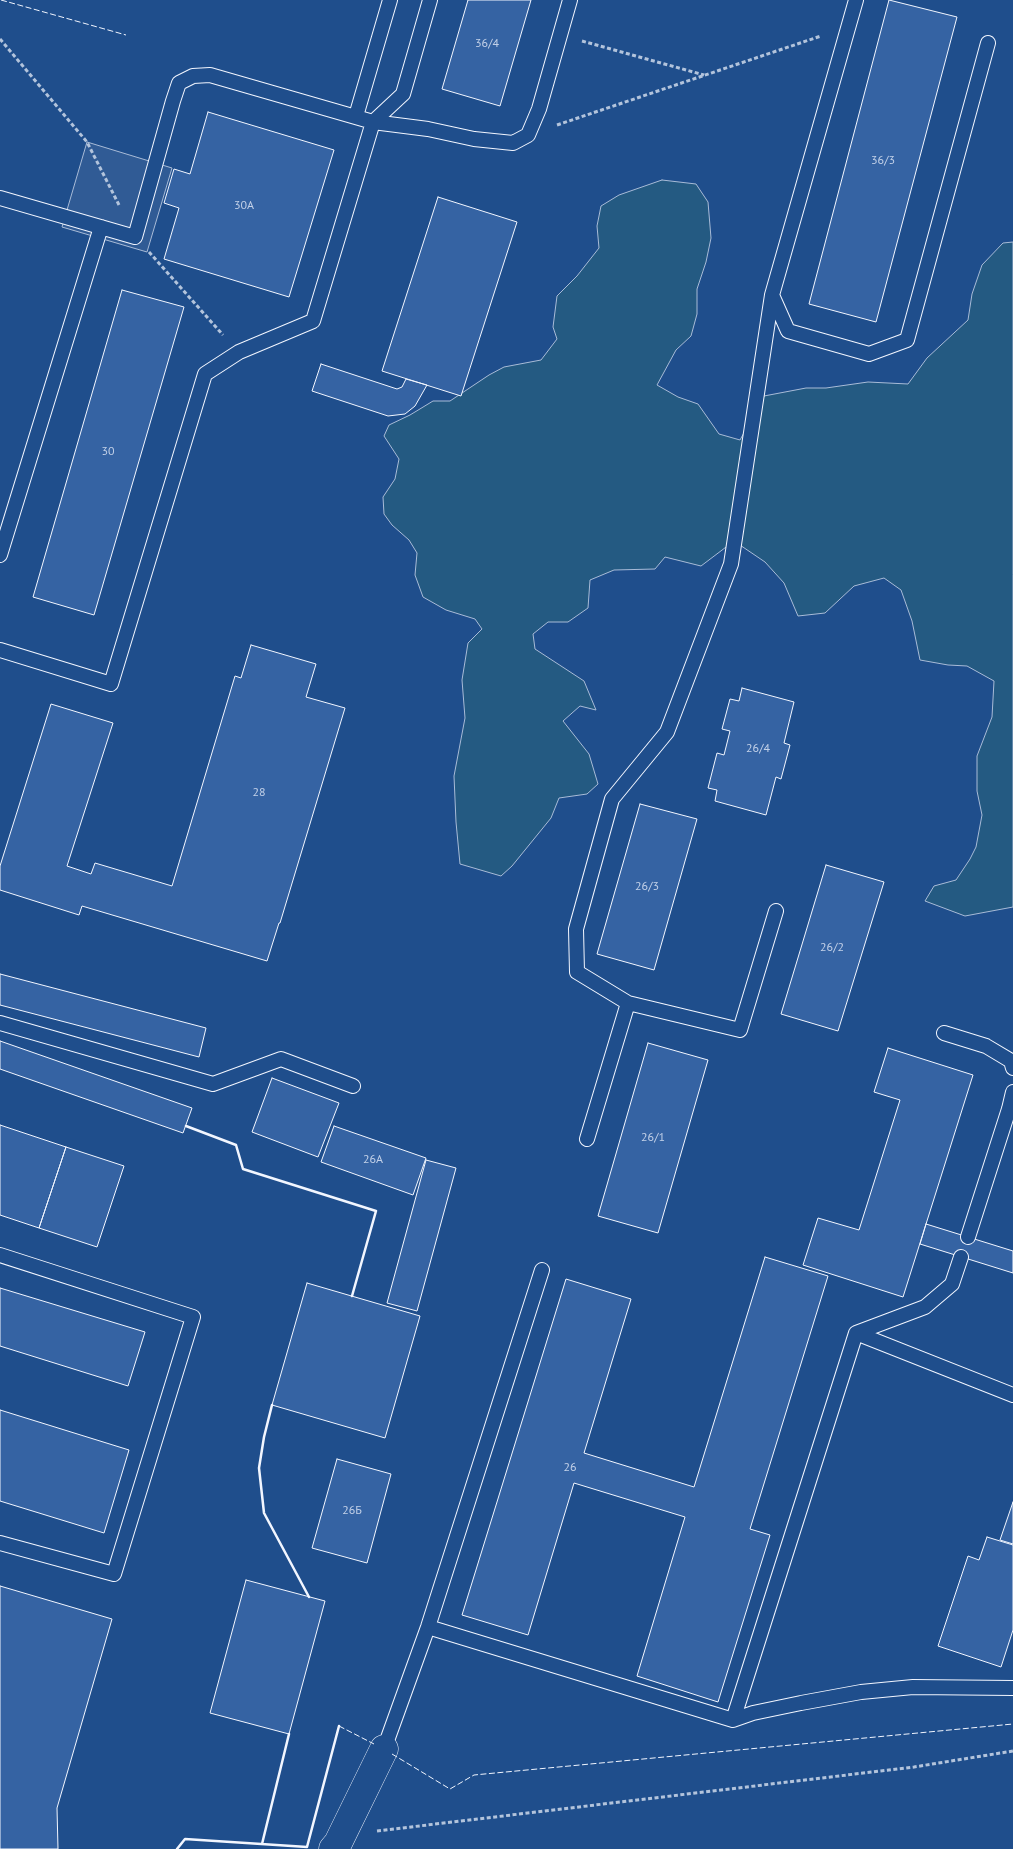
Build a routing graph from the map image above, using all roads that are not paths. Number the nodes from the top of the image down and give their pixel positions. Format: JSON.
{"nodes":[{"id":1,"x":390,"y":0,"type":"edge"},
{"id":2,"x":430,"y":0,"type":"edge"},
{"id":3,"x":570,"y":0,"type":"edge"},
{"id":4,"x":856,"y":0,"type":"edge"},
{"id":5,"x":988,"y":43,"type":"dead end"},
{"id":6,"x":356,"y":116,"type":"junction"},
{"id":7,"x":373,"y":122,"type":"junction"},
{"id":8,"x":0,"y":198,"type":"edge"},
{"id":9,"x":101,"y":228,"type":"junction"},
{"id":10,"x":772,"y":295,"type":"junction"},
{"id":11,"x":0,"y":555,"type":"edge"},
{"id":12,"x":0,"y":650,"type":"edge"},
{"id":13,"x":776,"y":911,"type":"dead end"},
{"id":14,"x":628,"y":1003,"type":"junction"},
{"id":15,"x":0,"y":1023,"type":"edge"},
{"id":16,"x":944,"y":1033,"type":"dead end"},
{"id":17,"x":1013,"y":1068,"type":"edge"},
{"id":18,"x":353,"y":1086,"type":"dead end"},
{"id":19,"x":1013,"y":1092,"type":"edge"},
{"id":20,"x":586,"y":1139,"type":"dead end"},
{"id":21,"x":968,"y":1237,"type":"dead end"},
{"id":22,"x":0,"y":1254,"type":"edge"},
{"id":23,"x":961,"y":1257,"type":"dead end"},
{"id":24,"x":542,"y":1270,"type":"dead end"},
{"id":25,"x":856,"y":1333,"type":"junction"},
{"id":26,"x":1013,"y":1395,"type":"edge"},
{"id":27,"x":0,"y":1543,"type":"edge"},
{"id":28,"x":428,"y":1627,"type":"junction"},
{"id":29,"x":1013,"y":1688,"type":"edge"},
{"id":30,"x":733,"y":1720,"type":"junction"},
{"id":31,"x":384,"y":1749,"type":"joint"},
{"id":32,"x":337,"y":1842,"type":"edge"}],
"edges":[{"from":1,"to":6,"type":"lane"},
{"from":2,"to":7,"type":"lane"},
{"from":3,"to":7,"type":"lane"},
{"from":4,"to":10,"type":"lane"},
{"from":5,"to":10,"type":"lane"},
{"from":6,"to":7,"type":"lane"},
{"from":6,"to":9,"type":"lane"},
{"from":7,"to":12,"type":"lane"},
{"from":8,"to":9,"type":"lane"},
{"from":9,"to":11,"type":"lane"},
{"from":10,"to":14,"type":"lane"},
{"from":13,"to":14,"type":"lane"},
{"from":14,"to":20,"type":"lane"},
{"from":15,"to":18,"type":"lane"},
{"from":16,"to":17,"type":"lane"},
{"from":19,"to":21,"type":"lane"},
{"from":22,"to":27,"type":"lane"},
{"from":23,"to":25,"type":"lane"},
{"from":24,"to":28,"type":"lane"},
{"from":25,"to":26,"type":"lane"},
{"from":25,"to":30,"type":"lane"},
{"from":28,"to":30,"type":"lane"},
{"from":28,"to":31,"type":"lane"},
{"from":29,"to":30,"type":"lane"},
{"from":31,"to":32,"type":"street"}]}
